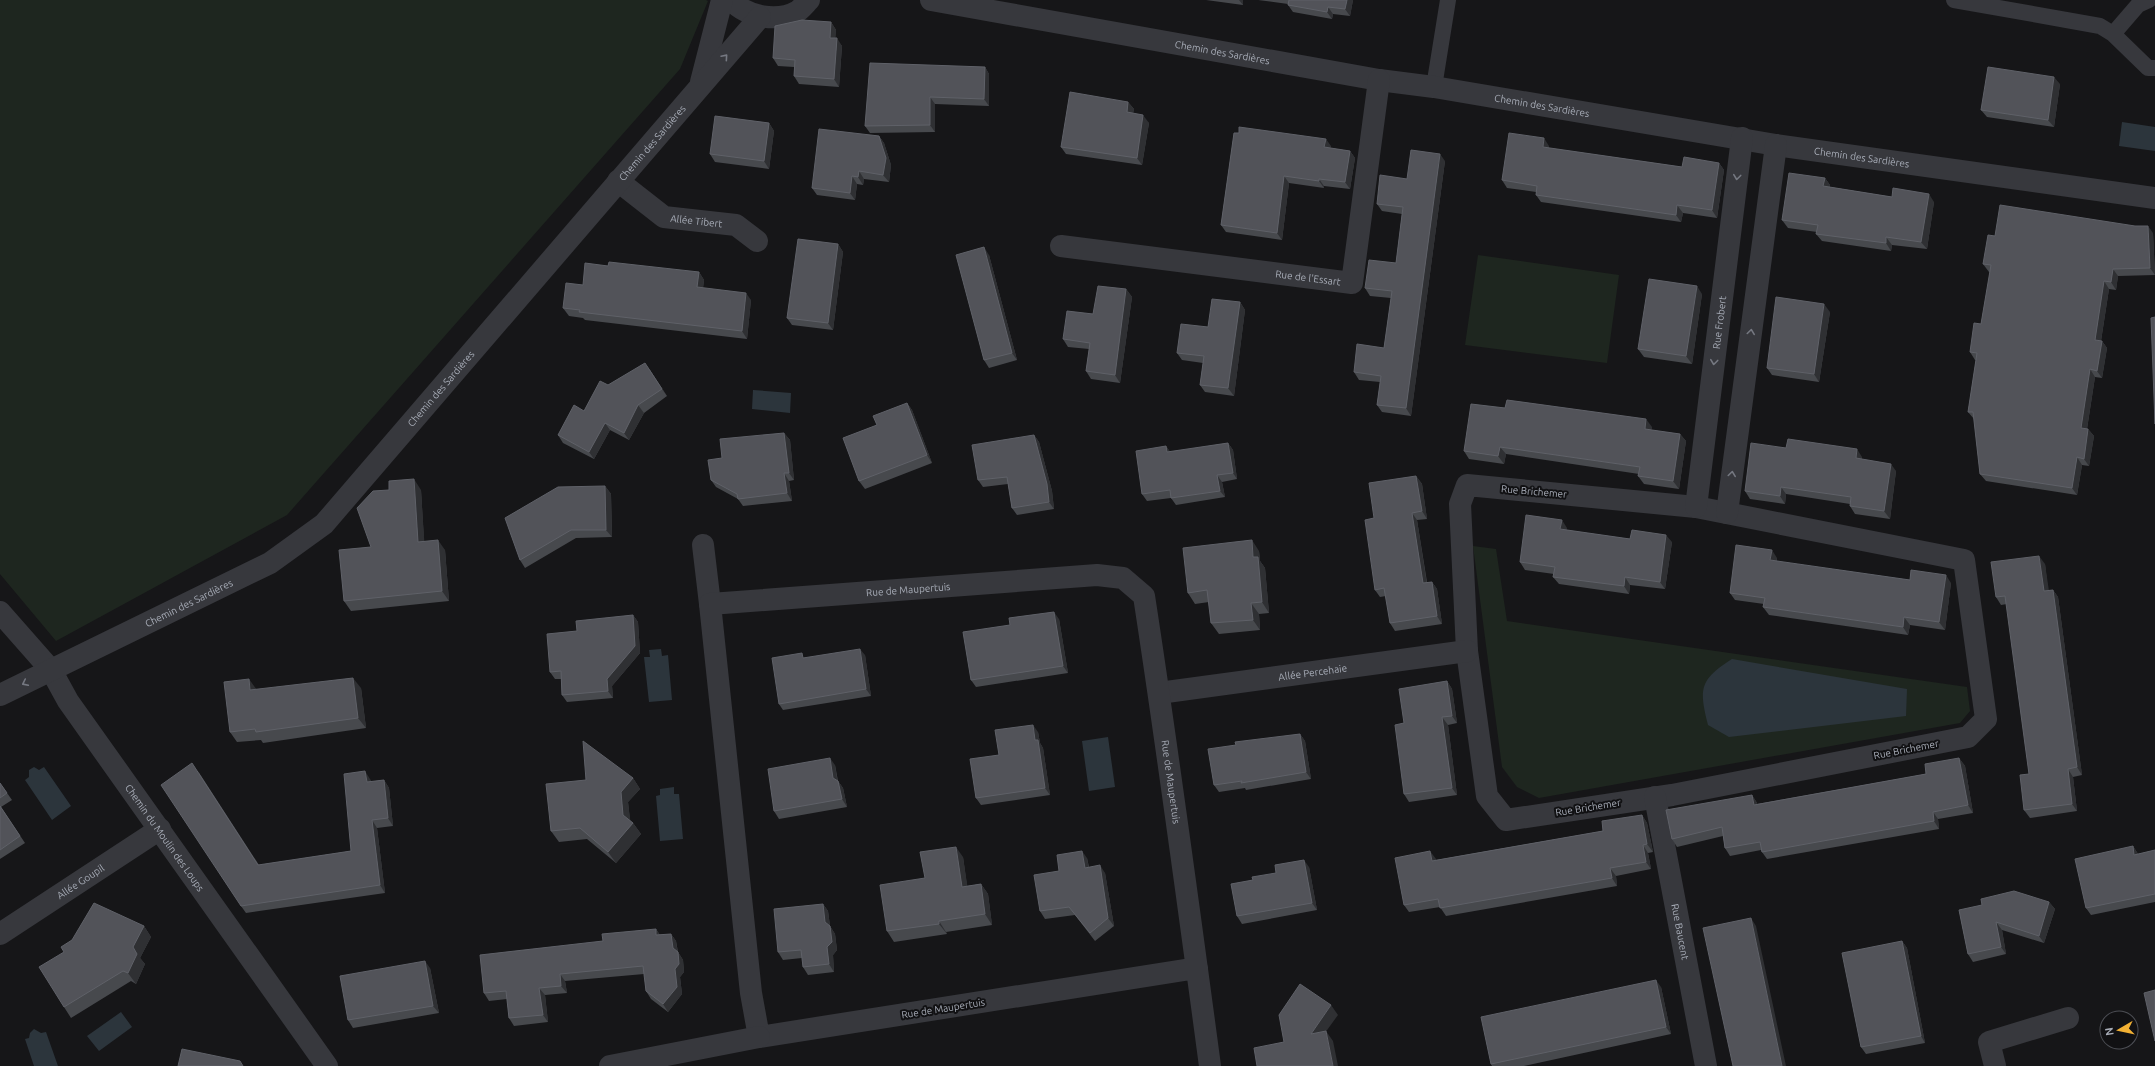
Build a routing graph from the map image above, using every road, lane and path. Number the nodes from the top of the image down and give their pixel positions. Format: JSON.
{"nodes":[{"id":1,"x":722,"y":0,"type":"edge"},
{"id":2,"x":731,"y":0,"type":"edge"},
{"id":3,"x":809,"y":0,"type":"edge"},
{"id":4,"x":931,"y":0,"type":"edge"},
{"id":5,"x":1448,"y":0,"type":"edge"},
{"id":6,"x":1954,"y":0,"type":"edge"},
{"id":7,"x":2149,"y":0,"type":"edge"},
{"id":8,"x":760,"y":17,"type":"junction"},
{"id":9,"x":2113,"y":34,"type":"junction"},
{"id":10,"x":2155,"y":68,"type":"edge"},
{"id":11,"x":1379,"y":80,"type":"junction"},
{"id":12,"x":700,"y":87,"type":"junction"},
{"id":13,"x":1434,"y":87,"type":"junction"},
{"id":14,"x":1742,"y":138,"type":"junction"},
{"id":15,"x":1776,"y":145,"type":"junction"},
{"id":16,"x":618,"y":181,"type":"junction"},
{"id":17,"x":2155,"y":198,"type":"edge"},
{"id":18,"x":757,"y":241,"type":"dead end"},
{"id":19,"x":1061,"y":246,"type":"dead end"},
{"id":20,"x":1696,"y":507,"type":"junction"},
{"id":21,"x":1727,"y":513,"type":"junction"},
{"id":22,"x":703,"y":545,"type":"dead end"},
{"id":23,"x":710,"y":604,"type":"junction"},
{"id":24,"x":0,"y":612,"type":"edge"},
{"id":25,"x":1466,"y":651,"type":"junction"},
{"id":26,"x":50,"y":670,"type":"junction"},
{"id":27,"x":1159,"y":693,"type":"junction"},
{"id":28,"x":0,"y":695,"type":"edge"},
{"id":29,"x":1655,"y":797,"type":"junction"},
{"id":30,"x":160,"y":829,"type":"junction"},
{"id":31,"x":0,"y":934,"type":"edge"},
{"id":32,"x":1197,"y":968,"type":"junction"},
{"id":33,"x":2068,"y":1018,"type":"dead end"},
{"id":34,"x":759,"y":1038,"type":"junction"},
{"id":35,"x":327,"y":1066,"type":"edge"},
{"id":36,"x":610,"y":1066,"type":"edge"},
{"id":37,"x":1210,"y":1066,"type":"edge"},
{"id":38,"x":1706,"y":1066,"type":"edge"},
{"id":39,"x":1995,"y":1066,"type":"edge"}],
"edges":[{"from":1,"to":12,"type":"street"},
{"from":2,"to":8,"type":"street"},
{"from":3,"to":8,"type":"street"},
{"from":4,"to":11,"type":"street","name":"Chemin des Sardières"},
{"from":5,"to":13,"type":"lane"},
{"from":6,"to":9,"type":"lane"},
{"from":7,"to":9,"type":"lane"},
{"from":12,"to":8,"type":"street","name":"Chemin des Sardières","one_way":true},
{"from":9,"to":10,"type":"lane"},
{"from":11,"to":13,"type":"street","name":"Chemin des Sardières"},
{"from":11,"to":19,"type":"street","name":"Rue de l'Essart"},
{"from":12,"to":16,"type":"street","name":"Chemin des Sardières"},
{"from":13,"to":14,"type":"street","name":"Chemin des Sardières"},
{"from":14,"to":15,"type":"street","name":"Chemin des Sardières"},
{"from":14,"to":20,"type":"street","name":"Rue Frobert","one_way":true},
{"from":15,"to":17,"type":"street","name":"Chemin des Sardières"},
{"from":21,"to":15,"type":"street","one_way":true},
{"from":16,"to":18,"type":"street","name":"Allée Tibert"},
{"from":16,"to":26,"type":"street","name":"Chemin des Sardières"},
{"from":20,"to":21,"type":"street","name":"Rue Brichemer"},
{"from":20,"to":25,"type":"street","name":"Rue Brichemer"},
{"from":21,"to":29,"type":"street","name":"Rue Brichemer"},
{"from":22,"to":23,"type":"street"},
{"from":23,"to":27,"type":"street","name":"Rue de Maupertuis"},
{"from":23,"to":34,"type":"street"},
{"from":24,"to":26,"type":"street","name":"Chemin du Moulin des Loups"},
{"from":25,"to":27,"type":"street","name":"Allée Percehaie"},
{"from":25,"to":29,"type":"street","name":"Rue Brichemer"},
{"from":26,"to":28,"type":"street","name":"Chemin des Sardières","one_way":true},
{"from":26,"to":30,"type":"street","name":"Chemin du Moulin des Loups"},
{"from":27,"to":32,"type":"street","name":"Rue de Maupertuis"},
{"from":29,"to":38,"type":"street","name":"Rue Baucent"},
{"from":30,"to":31,"type":"street","name":"Allée Goupil"},
{"from":30,"to":35,"type":"street","name":"Chemin du Moulin des Loups"},
{"from":32,"to":34,"type":"street","name":"Rue de Maupertuis"},
{"from":32,"to":37,"type":"street"},
{"from":33,"to":39,"type":"street"},
{"from":34,"to":36,"type":"street","name":"Rue de Maupertuis"}]}
